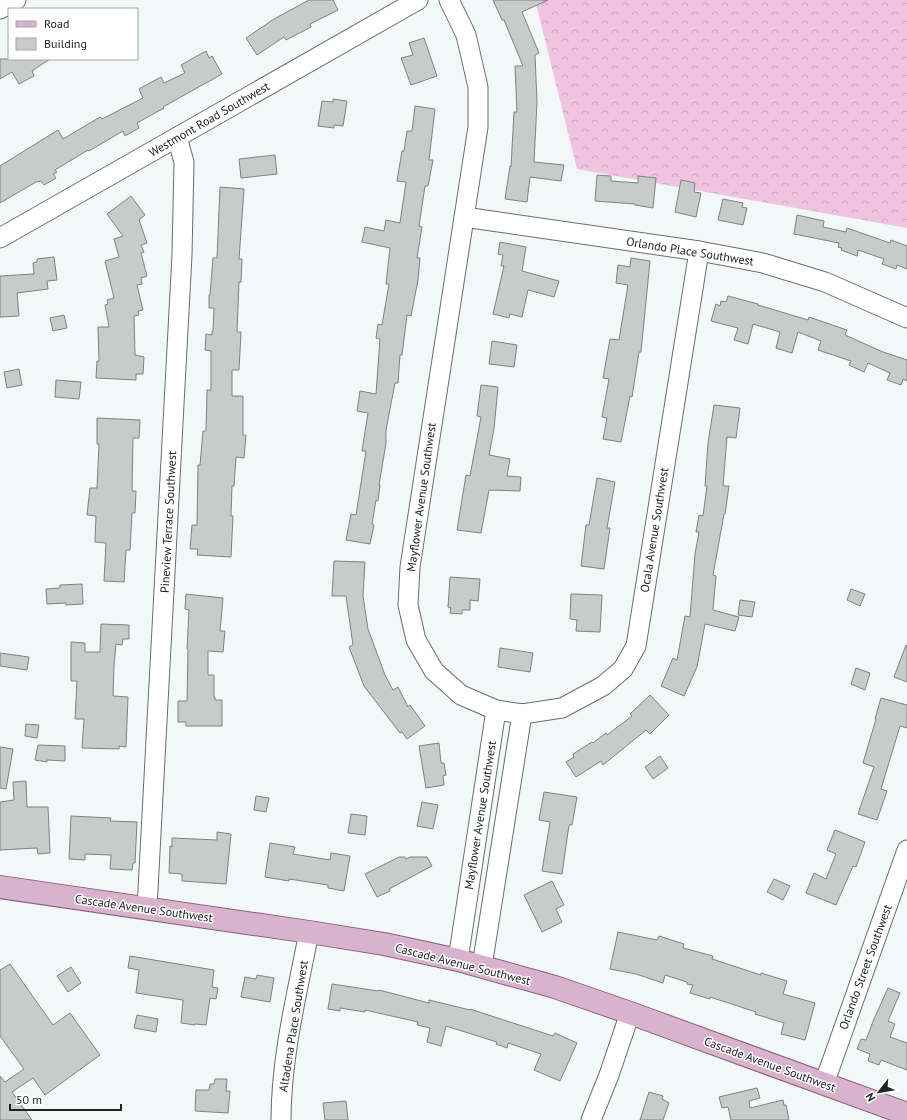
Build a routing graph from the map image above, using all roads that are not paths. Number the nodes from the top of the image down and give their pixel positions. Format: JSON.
{"nodes":[{"id":1,"x":16,"y":0,"type":"edge"},
{"id":2,"x":418,"y":0,"type":"edge"},
{"id":3,"x":449,"y":0,"type":"edge"},
{"id":4,"x":0,"y":9,"type":"edge"},
{"id":5,"x":177,"y":137,"type":"junction"},
{"id":6,"x":464,"y":217,"type":"junction"},
{"id":7,"x":0,"y":238,"type":"edge"},
{"id":8,"x":699,"y":251,"type":"junction"},
{"id":9,"x":907,"y":318,"type":"edge"},
{"id":10,"x":496,"y":710,"type":"junction"},
{"id":11,"x":522,"y":714,"type":"junction"},
{"id":12,"x":907,"y":850,"type":"edge"},
{"id":13,"x":0,"y":887,"type":"edge"},
{"id":14,"x":147,"y":908,"type":"junction"},
{"id":15,"x":309,"y":932,"type":"junction"},
{"id":16,"x":458,"y":960,"type":"junction"},
{"id":17,"x":482,"y":966,"type":"junction"},
{"id":18,"x":630,"y":1013,"type":"junction"},
{"id":19,"x":824,"y":1084,"type":"junction"},
{"id":20,"x":907,"y":1114,"type":"edge"},
{"id":21,"x":281,"y":1120,"type":"edge"},
{"id":22,"x":591,"y":1120,"type":"edge"}],
"edges":[{"from":1,"to":4,"type":"street"},
{"from":2,"to":5,"type":"street","name":"Westmont Road Southwest"},
{"from":3,"to":6,"type":"street","name":"Mayflower Avenue Southwest"},
{"from":5,"to":7,"type":"street","name":"Westmont Road Southwest"},
{"from":5,"to":14,"type":"street","name":"Pineview Terrace Southwest"},
{"from":6,"to":8,"type":"street","name":"Orlando Place Southwest"},
{"from":6,"to":10,"type":"street","name":"Mayflower Avenue Southwest"},
{"from":8,"to":9,"type":"street","name":"Orlando Place Southwest"},
{"from":8,"to":11,"type":"street","name":"Ocala Avenue Southwest"},
{"from":10,"to":11,"type":"street","name":"Ocala Avenue Southwest"},
{"from":10,"to":16,"type":"street","name":"Mayflower Avenue Southwest"},
{"from":11,"to":17,"type":"street"},
{"from":12,"to":19,"type":"street","name":"Orlando Street Southwest"},
{"from":13,"to":14,"type":"main road","name":"Cascade Avenue Southwest"},
{"from":14,"to":15,"type":"main road","name":"Cascade Avenue Southwest"},
{"from":15,"to":16,"type":"main road","name":"Cascade Avenue Southwest"},
{"from":15,"to":21,"type":"street","name":"Altadena Place Southwest"},
{"from":16,"to":17,"type":"main road","name":"Cascade Avenue Southwest"},
{"from":17,"to":18,"type":"main road","name":"Cascade Avenue Southwest"},
{"from":18,"to":19,"type":"main road","name":"Cascade Avenue Southwest"},
{"from":18,"to":22,"type":"street"},
{"from":19,"to":20,"type":"main road","name":"Cascade Avenue Southwest"}]}
